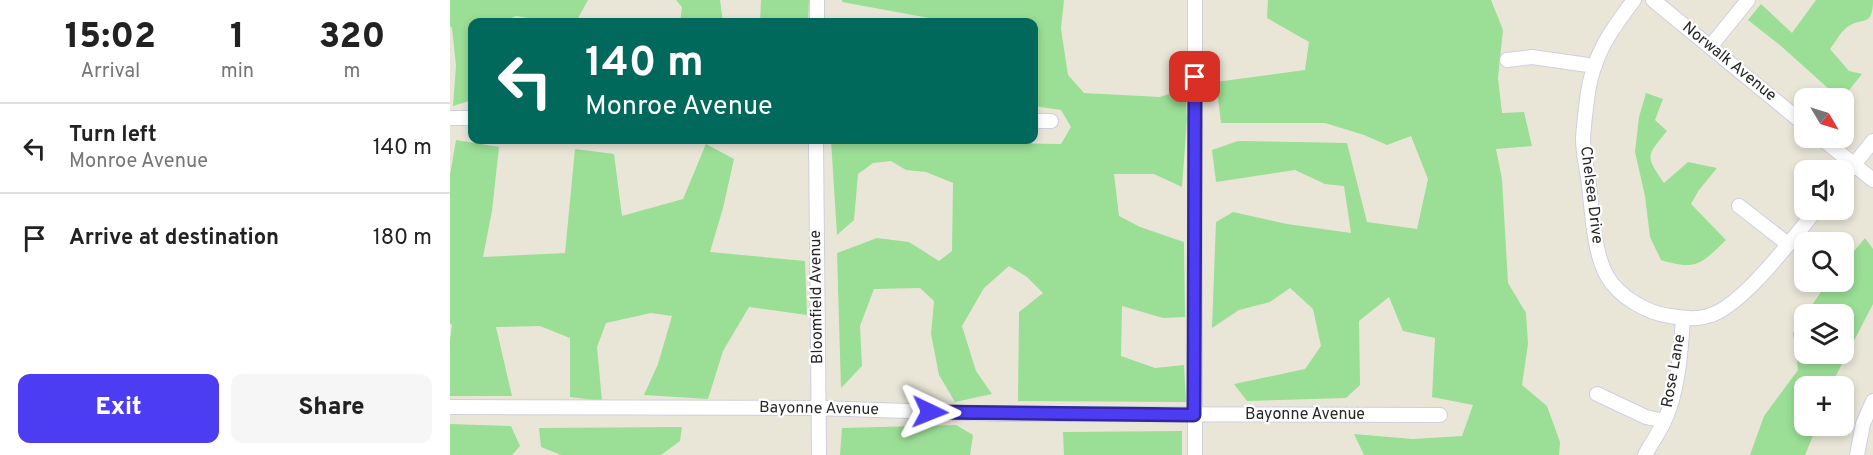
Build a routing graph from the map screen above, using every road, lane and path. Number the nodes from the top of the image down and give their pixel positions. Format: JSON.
{"nodes":[{"id":1,"x":817,"y":0,"type":"edge"},
{"id":2,"x":1195,"y":0,"type":"edge"},
{"id":3,"x":1634,"y":0,"type":"edge"},
{"id":4,"x":1653,"y":0,"type":"edge"},
{"id":5,"x":1748,"y":0,"type":"edge"},
{"id":6,"x":817,"y":18,"type":"edge"},
{"id":7,"x":1710,"y":47,"type":"junction"},
{"id":8,"x":1508,"y":60,"type":"dead end"},
{"id":9,"x":1594,"y":66,"type":"junction"},
{"id":10,"x":1794,"y":116,"type":"edge"},
{"id":11,"x":450,"y":118,"type":"edge"},
{"id":12,"x":468,"y":118,"type":"edge"},
{"id":13,"x":1038,"y":121,"type":"edge"},
{"id":14,"x":1051,"y":121,"type":"dead end"},
{"id":15,"x":1873,"y":141,"type":"edge"},
{"id":16,"x":816,"y":144,"type":"edge"},
{"id":17,"x":1834,"y":148,"type":"edge"},
{"id":18,"x":1849,"y":160,"type":"edge"},
{"id":19,"x":1854,"y":164,"type":"joint"},
{"id":20,"x":1873,"y":180,"type":"edge"},
{"id":21,"x":1739,"y":206,"type":"dead end"},
{"id":22,"x":1808,"y":220,"type":"edge"},
{"id":23,"x":1788,"y":244,"type":"junction"},
{"id":24,"x":1683,"y":318,"type":"junction"},
{"id":25,"x":1597,"y":394,"type":"dead end"},
{"id":26,"x":1873,"y":400,"type":"edge"},
{"id":27,"x":450,"y":407,"type":"edge"},
{"id":28,"x":819,"y":408,"type":"junction"},
{"id":29,"x":1194,"y":415,"type":"junction"},
{"id":30,"x":1440,"y":415,"type":"dead end"},
{"id":31,"x":1664,"y":421,"type":"junction"},
{"id":32,"x":819,"y":455,"type":"edge"},
{"id":33,"x":1195,"y":455,"type":"edge"},
{"id":34,"x":1646,"y":455,"type":"edge"},
{"id":35,"x":1857,"y":455,"type":"edge"}],
"edges":[{"from":1,"to":6,"type":"street"},
{"from":2,"to":29,"type":"street"},
{"from":3,"to":9,"type":"street","name":"Chelsea Drive"},
{"from":4,"to":7,"type":"street","name":"Norwalk Avenue"},
{"from":5,"to":7,"type":"street"},
{"from":7,"to":10,"type":"street","name":"Norwalk Avenue"},
{"from":8,"to":9,"type":"street"},
{"from":9,"to":24,"type":"street","name":"Chelsea Drive"},
{"from":11,"to":12,"type":"street"},
{"from":13,"to":14,"type":"street"},
{"from":15,"to":19,"type":"street"},
{"from":16,"to":28,"type":"street","name":"Bloomfield Avenue"},
{"from":17,"to":18,"type":"street"},
{"from":19,"to":20,"type":"street"},
{"from":21,"to":23,"type":"street"},
{"from":22,"to":23,"type":"street","name":"Chelsea Drive"},
{"from":23,"to":24,"type":"street","name":"Chelsea Drive"},
{"from":24,"to":31,"type":"street","name":"Rose Lane"},
{"from":25,"to":31,"type":"street"},
{"from":26,"to":35,"type":"street"},
{"from":27,"to":28,"type":"street","name":"Bayonne Avenue"},
{"from":28,"to":29,"type":"street","name":"Bayonne Avenue"},
{"from":28,"to":32,"type":"street","name":"Bloomfield Avenue"},
{"from":29,"to":30,"type":"street","name":"Bayonne Avenue"},
{"from":29,"to":33,"type":"street"},
{"from":31,"to":34,"type":"street","name":"Rose Lane"}]}
